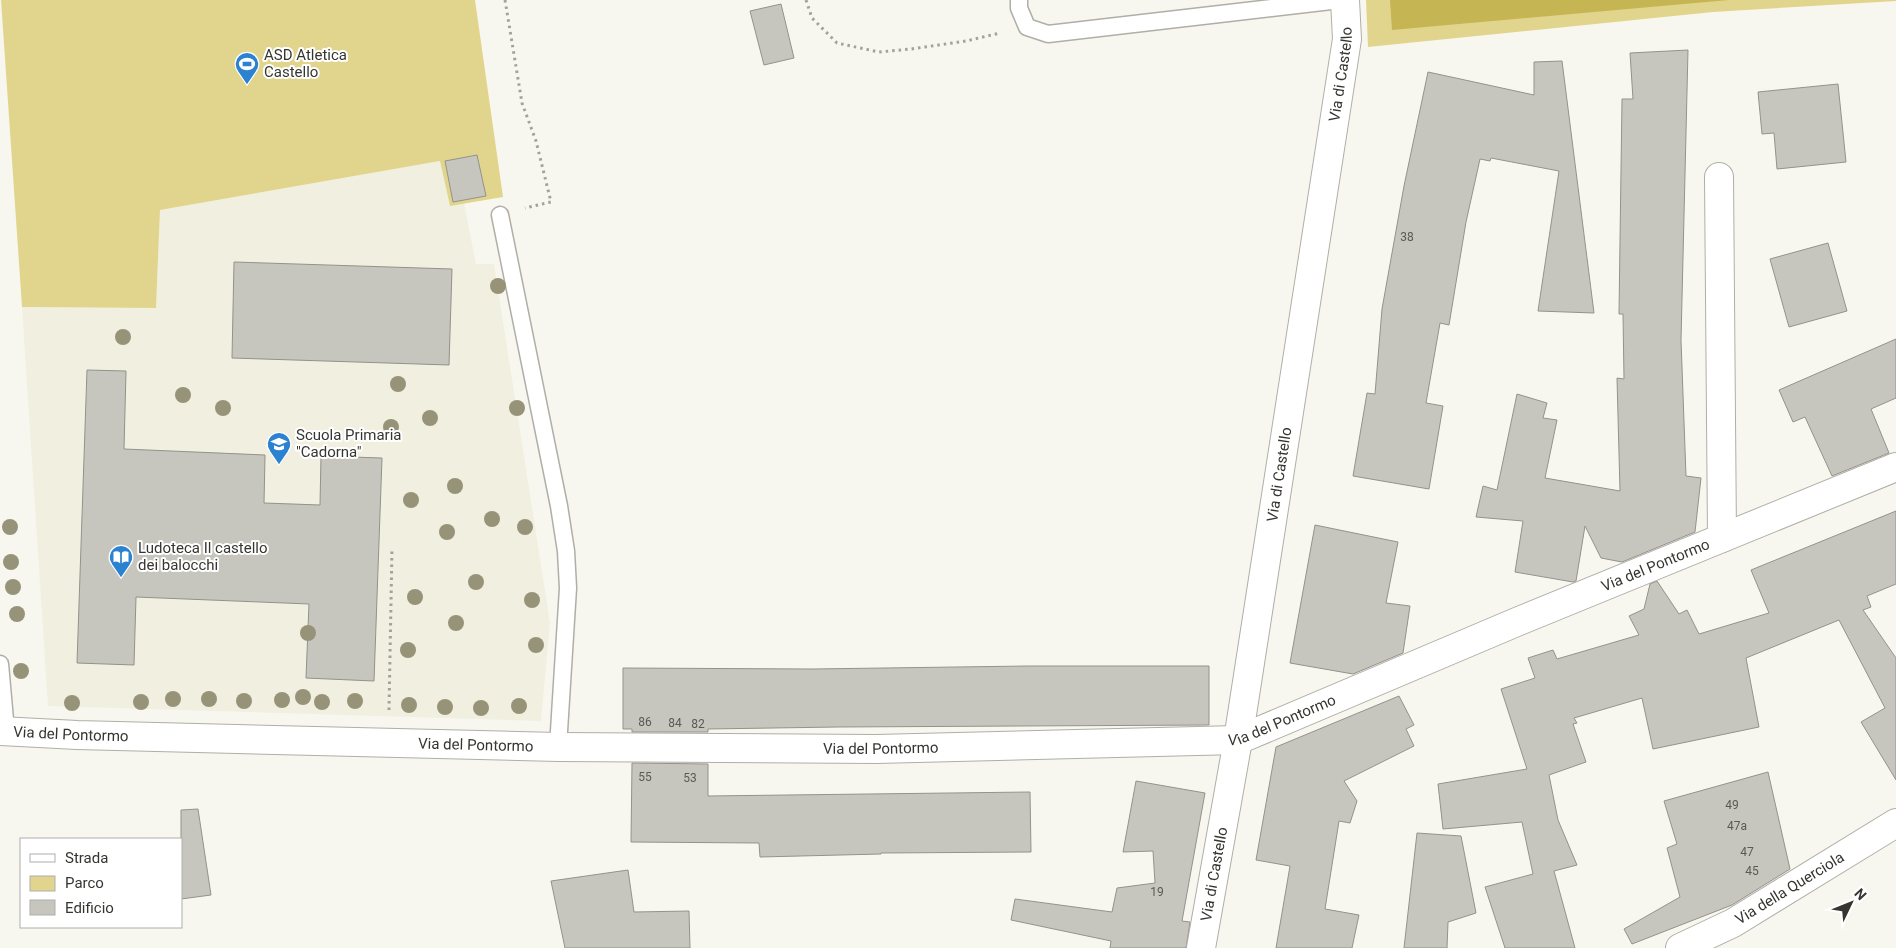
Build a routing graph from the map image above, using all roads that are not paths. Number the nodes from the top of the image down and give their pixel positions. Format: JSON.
{"nodes":[{"id":1,"x":1019,"y":0,"type":"edge"},
{"id":2,"x":1340,"y":0,"type":"edge"},
{"id":3,"x":1345,"y":0,"type":"edge"},
{"id":4,"x":1719,"y":177,"type":"dead end"},
{"id":5,"x":500,"y":215,"type":"road end"},
{"id":6,"x":1896,"y":467,"type":"edge"},
{"id":7,"x":1722,"y":538,"type":"junction"},
{"id":8,"x":0,"y":664,"type":"edge"},
{"id":9,"x":3,"y":731,"type":"edge"},
{"id":10,"x":1238,"y":740,"type":"junction"},
{"id":11,"x":558,"y":747,"type":"junction"},
{"id":12,"x":1896,"y":823,"type":"edge"},
{"id":13,"x":1201,"y":948,"type":"edge"},
{"id":14,"x":1680,"y":948,"type":"edge"}],
"edges":[{"from":1,"to":2,"type":"lane"},
{"from":3,"to":10,"type":"street","name":"Via di Castello"},
{"from":4,"to":7,"type":"street","name":"Via del Pontormo"},
{"from":5,"to":11,"type":"lane"},
{"from":6,"to":7,"type":"street","name":"Via del Pontormo"},
{"from":7,"to":10,"type":"street","name":"Via del Pontormo"},
{"from":8,"to":9,"type":"lane"},
{"from":9,"to":11,"type":"street","name":"Via del Pontormo"},
{"from":10,"to":11,"type":"street","name":"Via del Pontormo"},
{"from":10,"to":13,"type":"street","name":"Via di Castello"},
{"from":12,"to":14,"type":"street","name":"Via della Querciola"}]}
